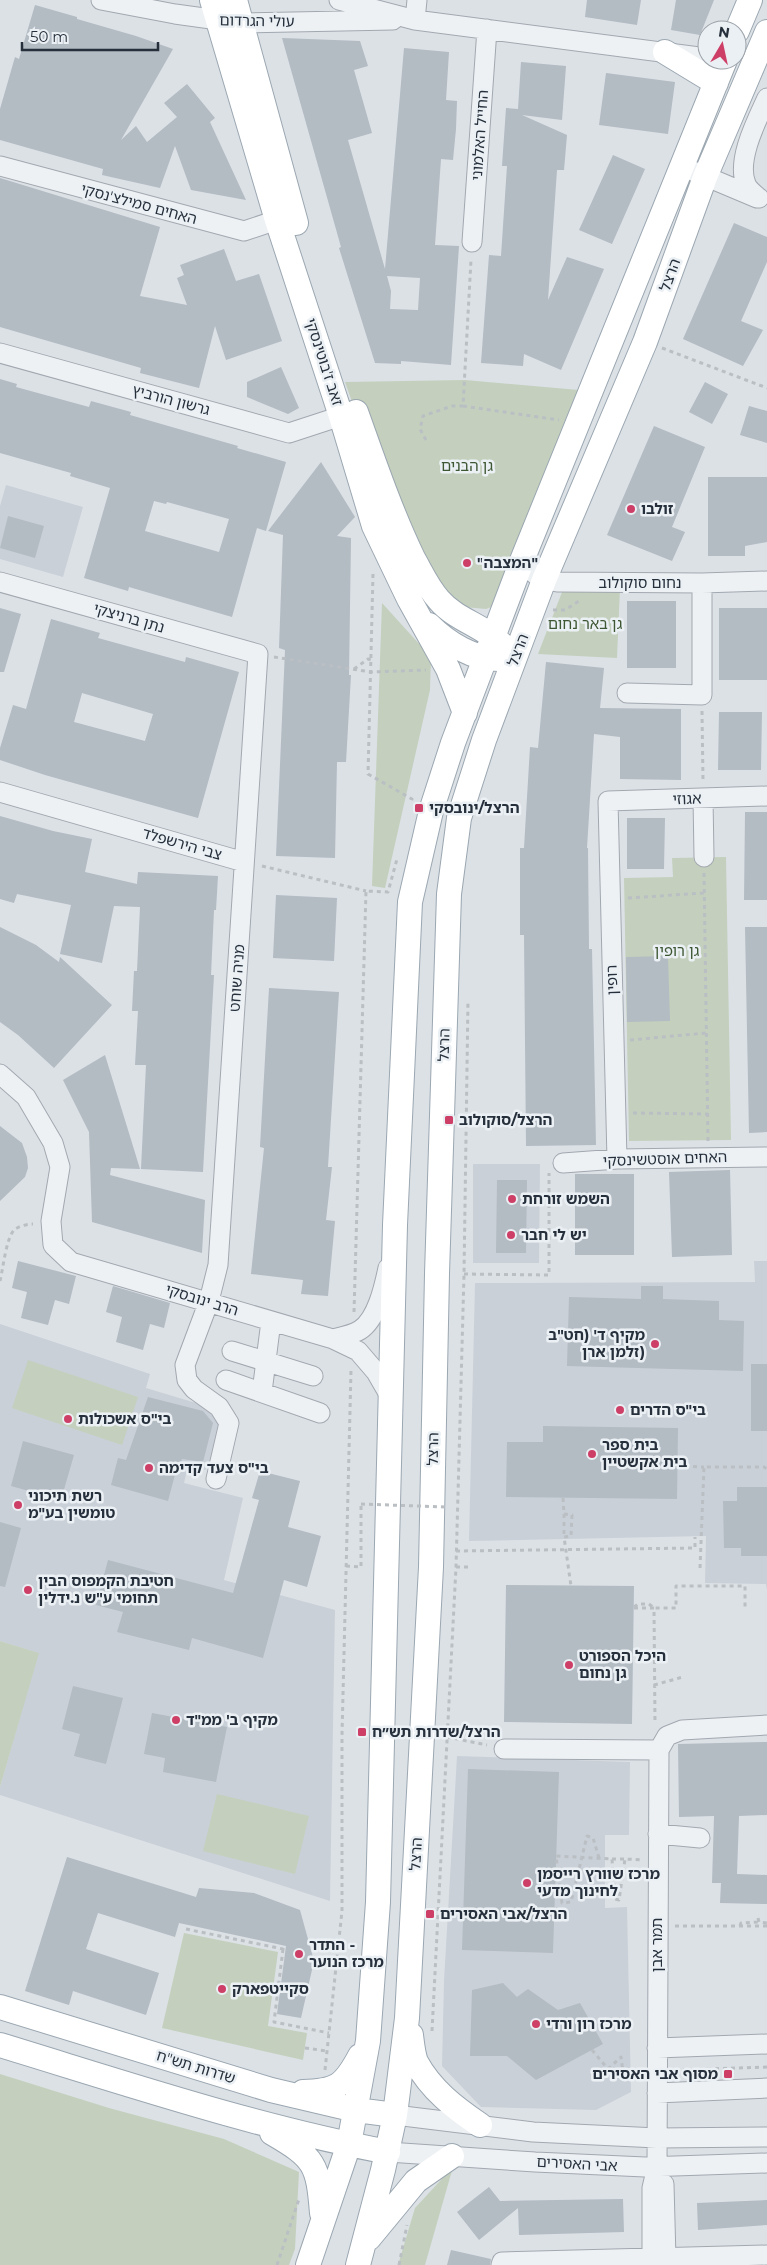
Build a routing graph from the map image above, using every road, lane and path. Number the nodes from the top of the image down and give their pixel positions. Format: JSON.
{"nodes":[{"id":1,"x":101,"y":0,"type":"edge"},
{"id":2,"x":235,"y":0,"type":"edge"},
{"id":3,"x":338,"y":0,"type":"edge"},
{"id":4,"x":417,"y":0,"type":"edge"},
{"id":5,"x":750,"y":0,"type":"edge"},
{"id":6,"x":224,"y":15,"type":"edge"},
{"id":7,"x":415,"y":20,"type":"junction"},
{"id":8,"x":742,"y":20,"type":"edge"},
{"id":9,"x":487,"y":29,"type":"junction"},
{"id":10,"x":767,"y":32,"type":"edge"},
{"id":11,"x":665,"y":52,"type":"junction"},
{"id":12,"x":697,"y":57,"type":"edge"},
{"id":13,"x":747,"y":65,"type":"edge"},
{"id":14,"x":752,"y":66,"type":"junction"},
{"id":15,"x":721,"y":70,"type":"edge"},
{"id":16,"x":716,"y":83,"type":"junction"},
{"id":17,"x":767,"y":98,"type":"edge"},
{"id":18,"x":0,"y":166,"type":"edge"},
{"id":19,"x":681,"y":166,"type":"junction"},
{"id":20,"x":704,"y":177,"type":"junction"},
{"id":21,"x":763,"y":200,"type":"edge"},
{"id":22,"x":277,"y":220,"type":"junction"},
{"id":23,"x":472,"y":242,"type":"joint"},
{"id":24,"x":645,"y":342,"type":"junction"},
{"id":25,"x":0,"y":353,"type":"edge"},
{"id":26,"x":767,"y":388,"type":"edge"},
{"id":27,"x":463,"y":406,"type":"junction"},
{"id":28,"x":341,"y":416,"type":"junction"},
{"id":29,"x":577,"y":423,"type":"junction"},
{"id":30,"x":426,"y":440,"type":"dead end"},
{"id":31,"x":523,"y":558,"type":"junction"},
{"id":32,"x":374,"y":564,"type":"dead end"},
{"id":33,"x":544,"y":580,"type":"junction"},
{"id":34,"x":767,"y":581,"type":"edge"},
{"id":35,"x":0,"y":582,"type":"edge"},
{"id":36,"x":702,"y":583,"type":"junction"},
{"id":37,"x":409,"y":598,"type":"junction"},
{"id":38,"x":494,"y":635,"type":"junction"},
{"id":39,"x":258,"y":654,"type":"junction"},
{"id":40,"x":485,"y":659,"type":"junction"},
{"id":41,"x":514,"y":659,"type":"junction"},
{"id":42,"x":372,"y":660,"type":"junction"},
{"id":43,"x":354,"y":669,"type":"junction"},
{"id":44,"x":448,"y":669,"type":"junction"},
{"id":45,"x":371,"y":672,"type":"junction"},
{"id":46,"x":627,"y":694,"type":"dead end"},
{"id":47,"x":702,"y":695,"type":"junction"},
{"id":48,"x":465,"y":713,"type":"junction"},
{"id":49,"x":0,"y":792,"type":"edge"},
{"id":50,"x":767,"y":796,"type":"edge"},
{"id":51,"x":703,"y":798,"type":"junction"},
{"id":52,"x":608,"y":801,"type":"joint"},
{"id":53,"x":704,"y":857,"type":"joint"},
{"id":54,"x":244,"y":862,"type":"junction"},
{"id":55,"x":366,"y":890,"type":"dead end"},
{"id":56,"x":704,"y":892,"type":"junction"},
{"id":57,"x":610,"y":899,"type":"junction"},
{"id":58,"x":706,"y":1033,"type":"junction"},
{"id":59,"x":651,"y":1038,"type":"dead end"},
{"id":60,"x":0,"y":1074,"type":"edge"},
{"id":61,"x":641,"y":1113,"type":"dead end"},
{"id":62,"x":708,"y":1114,"type":"junction"},
{"id":63,"x":767,"y":1156,"type":"edge"},
{"id":64,"x":708,"y":1158,"type":"junction"},
{"id":65,"x":617,"y":1159,"type":"junction"},
{"id":66,"x":563,"y":1163,"type":"joint"},
{"id":67,"x":51,"y":1221,"type":"junction"},
{"id":68,"x":395,"y":1225,"type":"junction"},
{"id":69,"x":464,"y":1274,"type":"dead end"},
{"id":70,"x":0,"y":1281,"type":"edge"},
{"id":71,"x":209,"y":1301,"type":"junction"},
{"id":72,"x":271,"y":1321,"type":"junction"},
{"id":73,"x":333,"y":1339,"type":"junction"},
{"id":74,"x":232,"y":1351,"type":"dead end"},
{"id":75,"x":266,"y":1362,"type":"junction"},
{"id":76,"x":313,"y":1376,"type":"dead end"},
{"id":77,"x":226,"y":1380,"type":"dead end"},
{"id":78,"x":262,"y":1392,"type":"junction"},
{"id":79,"x":391,"y":1398,"type":"junction"},
{"id":80,"x":320,"y":1413,"type":"dead end"},
{"id":81,"x":677,"y":1466,"type":"dead end"},
{"id":82,"x":704,"y":1467,"type":"junction"},
{"id":83,"x":767,"y":1469,"type":"edge"},
{"id":84,"x":216,"y":1479,"type":"dead end"},
{"id":85,"x":563,"y":1498,"type":"dead end"},
{"id":86,"x":446,"y":1507,"type":"dead end"},
{"id":87,"x":564,"y":1514,"type":"junction"},
{"id":88,"x":564,"y":1537,"type":"junction"},
{"id":89,"x":695,"y":1537,"type":"dead end"},
{"id":90,"x":566,"y":1550,"type":"junction"},
{"id":91,"x":456,"y":1552,"type":"dead end"},
{"id":92,"x":346,"y":1566,"type":"dead end"},
{"id":93,"x":456,"y":1567,"type":"dead end"},
{"id":94,"x":470,"y":1567,"type":"dead end"},
{"id":95,"x":700,"y":1568,"type":"dead end"},
{"id":96,"x":571,"y":1586,"type":"dead end"},
{"id":97,"x":654,"y":1608,"type":"junction"},
{"id":98,"x":745,"y":1610,"type":"dead end"},
{"id":99,"x":683,"y":1678,"type":"dead end"},
{"id":100,"x":654,"y":1685,"type":"junction"},
{"id":101,"x":767,"y":1725,"type":"edge"},
{"id":102,"x":447,"y":1736,"type":"dead end"},
{"id":103,"x":504,"y":1749,"type":"joint"},
{"id":104,"x":588,"y":1750,"type":"junction"},
{"id":105,"x":659,"y":1750,"type":"junction"},
{"id":106,"x":567,"y":1761,"type":"dead end"},
{"id":107,"x":658,"y":1834,"type":"junction"},
{"id":108,"x":700,"y":1838,"type":"dead end"},
{"id":109,"x":581,"y":1857,"type":"junction"},
{"id":110,"x":599,"y":1858,"type":"junction"},
{"id":111,"x":612,"y":1859,"type":"junction"},
{"id":112,"x":625,"y":1859,"type":"junction"},
{"id":113,"x":658,"y":1860,"type":"junction"},
{"id":114,"x":767,"y":1924,"type":"edge"},
{"id":115,"x":658,"y":1926,"type":"junction"},
{"id":116,"x":740,"y":1926,"type":"junction"},
{"id":117,"x":186,"y":1929,"type":"dead end"},
{"id":118,"x":0,"y":2007,"type":"edge"},
{"id":119,"x":407,"y":2018,"type":"junction"},
{"id":120,"x":329,"y":2033,"type":"dead end"},
{"id":121,"x":368,"y":2041,"type":"junction"},
{"id":122,"x":767,"y":2044,"type":"edge"},
{"id":123,"x":0,"y":2045,"type":"edge"},
{"id":124,"x":305,"y":2048,"type":"dead end"},
{"id":125,"x":657,"y":2048,"type":"junction"},
{"id":126,"x":592,"y":2050,"type":"dead end"},
{"id":127,"x":327,"y":2051,"type":"dead end"},
{"id":128,"x":767,"y":2067,"type":"edge"},
{"id":129,"x":608,"y":2069,"type":"junction"},
{"id":130,"x":657,"y":2071,"type":"junction"},
{"id":131,"x":624,"y":2079,"type":"junction"},
{"id":132,"x":631,"y":2079,"type":"dead end"},
{"id":133,"x":767,"y":2088,"type":"edge"},
{"id":134,"x":271,"y":2090,"type":"junction"},
{"id":135,"x":657,"y":2093,"type":"junction"},
{"id":136,"x":356,"y":2110,"type":"junction"},
{"id":137,"x":395,"y":2115,"type":"junction"},
{"id":138,"x":242,"y":2118,"type":"junction"},
{"id":139,"x":480,"y":2125,"type":"junction"},
{"id":140,"x":767,"y":2137,"type":"edge"},
{"id":141,"x":657,"y":2138,"type":"junction"},
{"id":142,"x":349,"y":2144,"type":"junction"},
{"id":143,"x":388,"y":2152,"type":"junction"},
{"id":144,"x":452,"y":2156,"type":"junction"},
{"id":145,"x":767,"y":2163,"type":"edge"},
{"id":146,"x":657,"y":2167,"type":"junction"},
{"id":147,"x":299,"y":2196,"type":"dead end"},
{"id":148,"x":323,"y":2220,"type":"junction"},
{"id":149,"x":361,"y":2254,"type":"edge"},
{"id":150,"x":767,"y":2255,"type":"edge"},
{"id":151,"x":659,"y":2259,"type":"junction"},
{"id":152,"x":277,"y":2265,"type":"edge"},
{"id":153,"x":308,"y":2265,"type":"edge"},
{"id":154,"x":501,"y":2265,"type":"edge"}],
"edges":[{"from":1,"to":6,"type":"street","name":"עולי הגרדום"},
{"from":2,"to":6,"type":"main road","name":"זאב ז'בוטינסקי"},
{"from":3,"to":7,"type":"street","name":"עולי הגרדום"},
{"from":4,"to":7,"type":"street"},
{"from":5,"to":8,"type":"main road"},
{"from":6,"to":7,"type":"street","name":"עולי הגרדום"},
{"from":6,"to":22,"type":"main road","name":"זאב ז'בוטינסקי"},
{"from":6,"to":38,"type":"main road","name":"זאב ז'בוטינסקי"},
{"from":7,"to":9,"type":"street","name":"עולי הגרדום"},
{"from":9,"to":11,"type":"street","name":"עולי הגרדום"},
{"from":9,"to":23,"type":"street","name":"החייל האלמוני"},
{"from":10,"to":14,"type":"main road","name":"הרצל"},
{"from":11,"to":12,"type":"street","name":"עולי הגרדום"},
{"from":11,"to":16,"type":"main road"},
{"from":13,"to":14,"type":"street"},
{"from":14,"to":20,"type":"main road","name":"הרצל"},
{"from":15,"to":16,"type":"main road","name":"הרצל"},
{"from":16,"to":19,"type":"main road","name":"הרצל"},
{"from":17,"to":21,"type":"street"},
{"from":18,"to":22,"type":"street","name":"האחים סמילצ'נסקי"},
{"from":19,"to":20,"type":"street"},
{"from":19,"to":29,"type":"main road","name":"הרצל"},
{"from":20,"to":21,"type":"street"},
{"from":20,"to":24,"type":"main road","name":"הרצל"},
{"from":22,"to":28,"type":"main road","name":"זאב ז'בוטינסקי"},
{"from":23,"to":27,"type":"path"},
{"from":24,"to":26,"type":"path"},
{"from":24,"to":33,"type":"main road","name":"הרצל"},
{"from":25,"to":28,"type":"street","name":"גרשון הורביץ"},
{"from":27,"to":29,"type":"path"},
{"from":27,"to":30,"type":"path"},
{"from":28,"to":37,"type":"main road","name":"זאב ז'בוטינסקי"},
{"from":29,"to":31,"type":"main road","name":"הרצל"},
{"from":31,"to":33,"type":"street"},
{"from":31,"to":38,"type":"main road","name":"הרצל"},
{"from":32,"to":42,"type":"path"},
{"from":33,"to":36,"type":"street","name":"נחום סוקולוב"},
{"from":33,"to":41,"type":"main road","name":"הרצל"},
{"from":34,"to":36,"type":"street","name":"נחום סוקולוב"},
{"from":35,"to":39,"type":"street","name":"נתן ברניצקי"},
{"from":36,"to":47,"type":"street"},
{"from":37,"to":40,"type":"main road"},
{"from":37,"to":44,"type":"main road","name":"זאב ז'בוטינסקי"},
{"from":38,"to":40,"type":"main road","name":"הרצל"},
{"from":38,"to":41,"type":"main road","name":"זאב ז'בוטינסקי"},
{"from":39,"to":43,"type":"path"},
{"from":39,"to":54,"type":"street","name":"מניה שוחט"},
{"from":40,"to":41,"type":"main road"},
{"from":40,"to":48,"type":"main road","name":"הרצל"},
{"from":41,"to":119,"type":"main road","name":"הרצל"},
{"from":42,"to":43,"type":"path"},
{"from":42,"to":45,"type":"path"},
{"from":43,"to":45,"type":"path"},
{"from":44,"to":45,"type":"path"},
{"from":44,"to":48,"type":"main road","name":"זאב ז'בוטינסקי"},
{"from":46,"to":47,"type":"street"},
{"from":47,"to":51,"type":"path"},
{"from":48,"to":68,"type":"main road","name":"הרצל"},
{"from":49,"to":54,"type":"street","name":"צבי הירשפלד"},
{"from":50,"to":51,"type":"street","name":"אגוזי"},
{"from":51,"to":52,"type":"street","name":"אגוזי"},
{"from":51,"to":53,"type":"street"},
{"from":52,"to":57,"type":"street","name":"רופין"},
{"from":53,"to":56,"type":"path"},
{"from":54,"to":55,"type":"path"},
{"from":54,"to":71,"type":"street","name":"מניה שוחט"},
{"from":56,"to":57,"type":"path"},
{"from":56,"to":58,"type":"path"},
{"from":57,"to":65,"type":"street","name":"רופין"},
{"from":58,"to":59,"type":"path"},
{"from":58,"to":62,"type":"path"},
{"from":60,"to":67,"type":"street"},
{"from":61,"to":62,"type":"path"},
{"from":62,"to":64,"type":"path"},
{"from":63,"to":64,"type":"street","name":"האחים אוסטשינסקי"},
{"from":64,"to":65,"type":"street","name":"האחים אוסטשינסקי"},
{"from":65,"to":66,"type":"street","name":"האחים אוסטשינסקי"},
{"from":66,"to":69,"type":"path"},
{"from":67,"to":70,"type":"path"},
{"from":67,"to":71,"type":"street","name":"הרב ינובסקי"},
{"from":68,"to":73,"type":"street"},
{"from":68,"to":79,"type":"main road","name":"הרצל"},
{"from":71,"to":72,"type":"street","name":"הרב ינובסקי"},
{"from":71,"to":84,"type":"street","name":"מניה שוחט"},
{"from":72,"to":73,"type":"street","name":"הרב ינובסקי"},
{"from":72,"to":75,"type":"street"},
{"from":73,"to":79,"type":"street","name":"הרב ינובסקי"},
{"from":74,"to":75,"type":"street"},
{"from":75,"to":76,"type":"street"},
{"from":75,"to":78,"type":"street"},
{"from":77,"to":78,"type":"street"},
{"from":78,"to":80,"type":"street"},
{"from":79,"to":121,"type":"main road","name":"הרצל"},
{"from":81,"to":82,"type":"path"},
{"from":82,"to":83,"type":"path"},
{"from":82,"to":95,"type":"path"},
{"from":85,"to":87,"type":"path"},
{"from":86,"to":92,"type":"path","bridge":true},
{"from":87,"to":88,"type":"path"},
{"from":87,"to":88,"type":"path"},
{"from":88,"to":90,"type":"path"},
{"from":89,"to":90,"type":"path"},
{"from":90,"to":91,"type":"path"},
{"from":90,"to":96,"type":"path"},
{"from":93,"to":94,"type":"path"},
{"from":97,"to":97,"type":"path"},
{"from":97,"to":98,"type":"path"},
{"from":97,"to":100,"type":"path"},
{"from":99,"to":100,"type":"path"},
{"from":100,"to":105,"type":"path"},
{"from":101,"to":105,"type":"street"},
{"from":102,"to":103,"type":"path"},
{"from":103,"to":104,"type":"street"},
{"from":104,"to":105,"type":"street"},
{"from":104,"to":106,"type":"street"},
{"from":105,"to":107,"type":"street","name":"תמר אבן"},
{"from":107,"to":108,"type":"street"},
{"from":107,"to":113,"type":"street","name":"תמר אבן"},
{"from":109,"to":109,"type":"path"},
{"from":109,"to":110,"type":"path"},
{"from":109,"to":110,"type":"path"},
{"from":110,"to":111,"type":"path"},
{"from":111,"to":112,"type":"path"},
{"from":111,"to":112,"type":"path"},
{"from":112,"to":113,"type":"path"},
{"from":113,"to":115,"type":"street","name":"תמר אבן"},
{"from":114,"to":116,"type":"path"},
{"from":114,"to":116,"type":"path"},
{"from":115,"to":116,"type":"path"},
{"from":115,"to":125,"type":"street","name":"תמר אבן"},
{"from":117,"to":120,"type":"path"},
{"from":118,"to":134,"type":"main road","name":"שדרות תש\"ח"},
{"from":119,"to":137,"type":"main road","name":"הרצל"},
{"from":119,"to":139,"type":"main road"},
{"from":121,"to":134,"type":"main road"},
{"from":121,"to":136,"type":"main road","name":"הרצל"},
{"from":122,"to":125,"type":"street"},
{"from":123,"to":138,"type":"main road"},
{"from":124,"to":127,"type":"path"},
{"from":125,"to":130,"type":"street","name":"תמר אבן"},
{"from":126,"to":129,"type":"path"},
{"from":128,"to":130,"type":"path"},
{"from":129,"to":131,"type":"path"},
{"from":129,"to":131,"type":"path"},
{"from":130,"to":135,"type":"street","name":"תמר אבן"},
{"from":131,"to":132,"type":"path"},
{"from":133,"to":135,"type":"street"},
{"from":134,"to":136,"type":"main road","name":"שדרות תש\"ח"},
{"from":135,"to":141,"type":"street","name":"תמר אבן"},
{"from":136,"to":137,"type":"main road","name":"שדרות תש\"ח"},
{"from":136,"to":142,"type":"main road","name":"הרצל"},
{"from":137,"to":139,"type":"street","name":"אבי האסירים"},
{"from":137,"to":143,"type":"main road","name":"הרצל"},
{"from":138,"to":142,"type":"main road"},
{"from":138,"to":148,"type":"main road"},
{"from":139,"to":141,"type":"street","name":"אבי האסירים"},
{"from":140,"to":141,"type":"street","name":"אבי האסירים"},
{"from":141,"to":146,"type":"street","name":"תמר אבן"},
{"from":142,"to":143,"type":"main road"},
{"from":142,"to":148,"type":"main road","name":"הרצל"},
{"from":143,"to":144,"type":"street","name":"אבי האסירים"},
{"from":143,"to":149,"type":"main road","name":"הרצל"},
{"from":144,"to":146,"type":"street","name":"אבי האסירים"},
{"from":144,"to":149,"type":"main road"},
{"from":145,"to":146,"type":"street","name":"אבי האסירים"},
{"from":146,"to":151,"type":"street","name":"תמר אבן"},
{"from":147,"to":152,"type":"path"},
{"from":148,"to":153,"type":"main road","name":"הרצל"},
{"from":150,"to":151,"type":"street"},
{"from":151,"to":154,"type":"street"}]}
